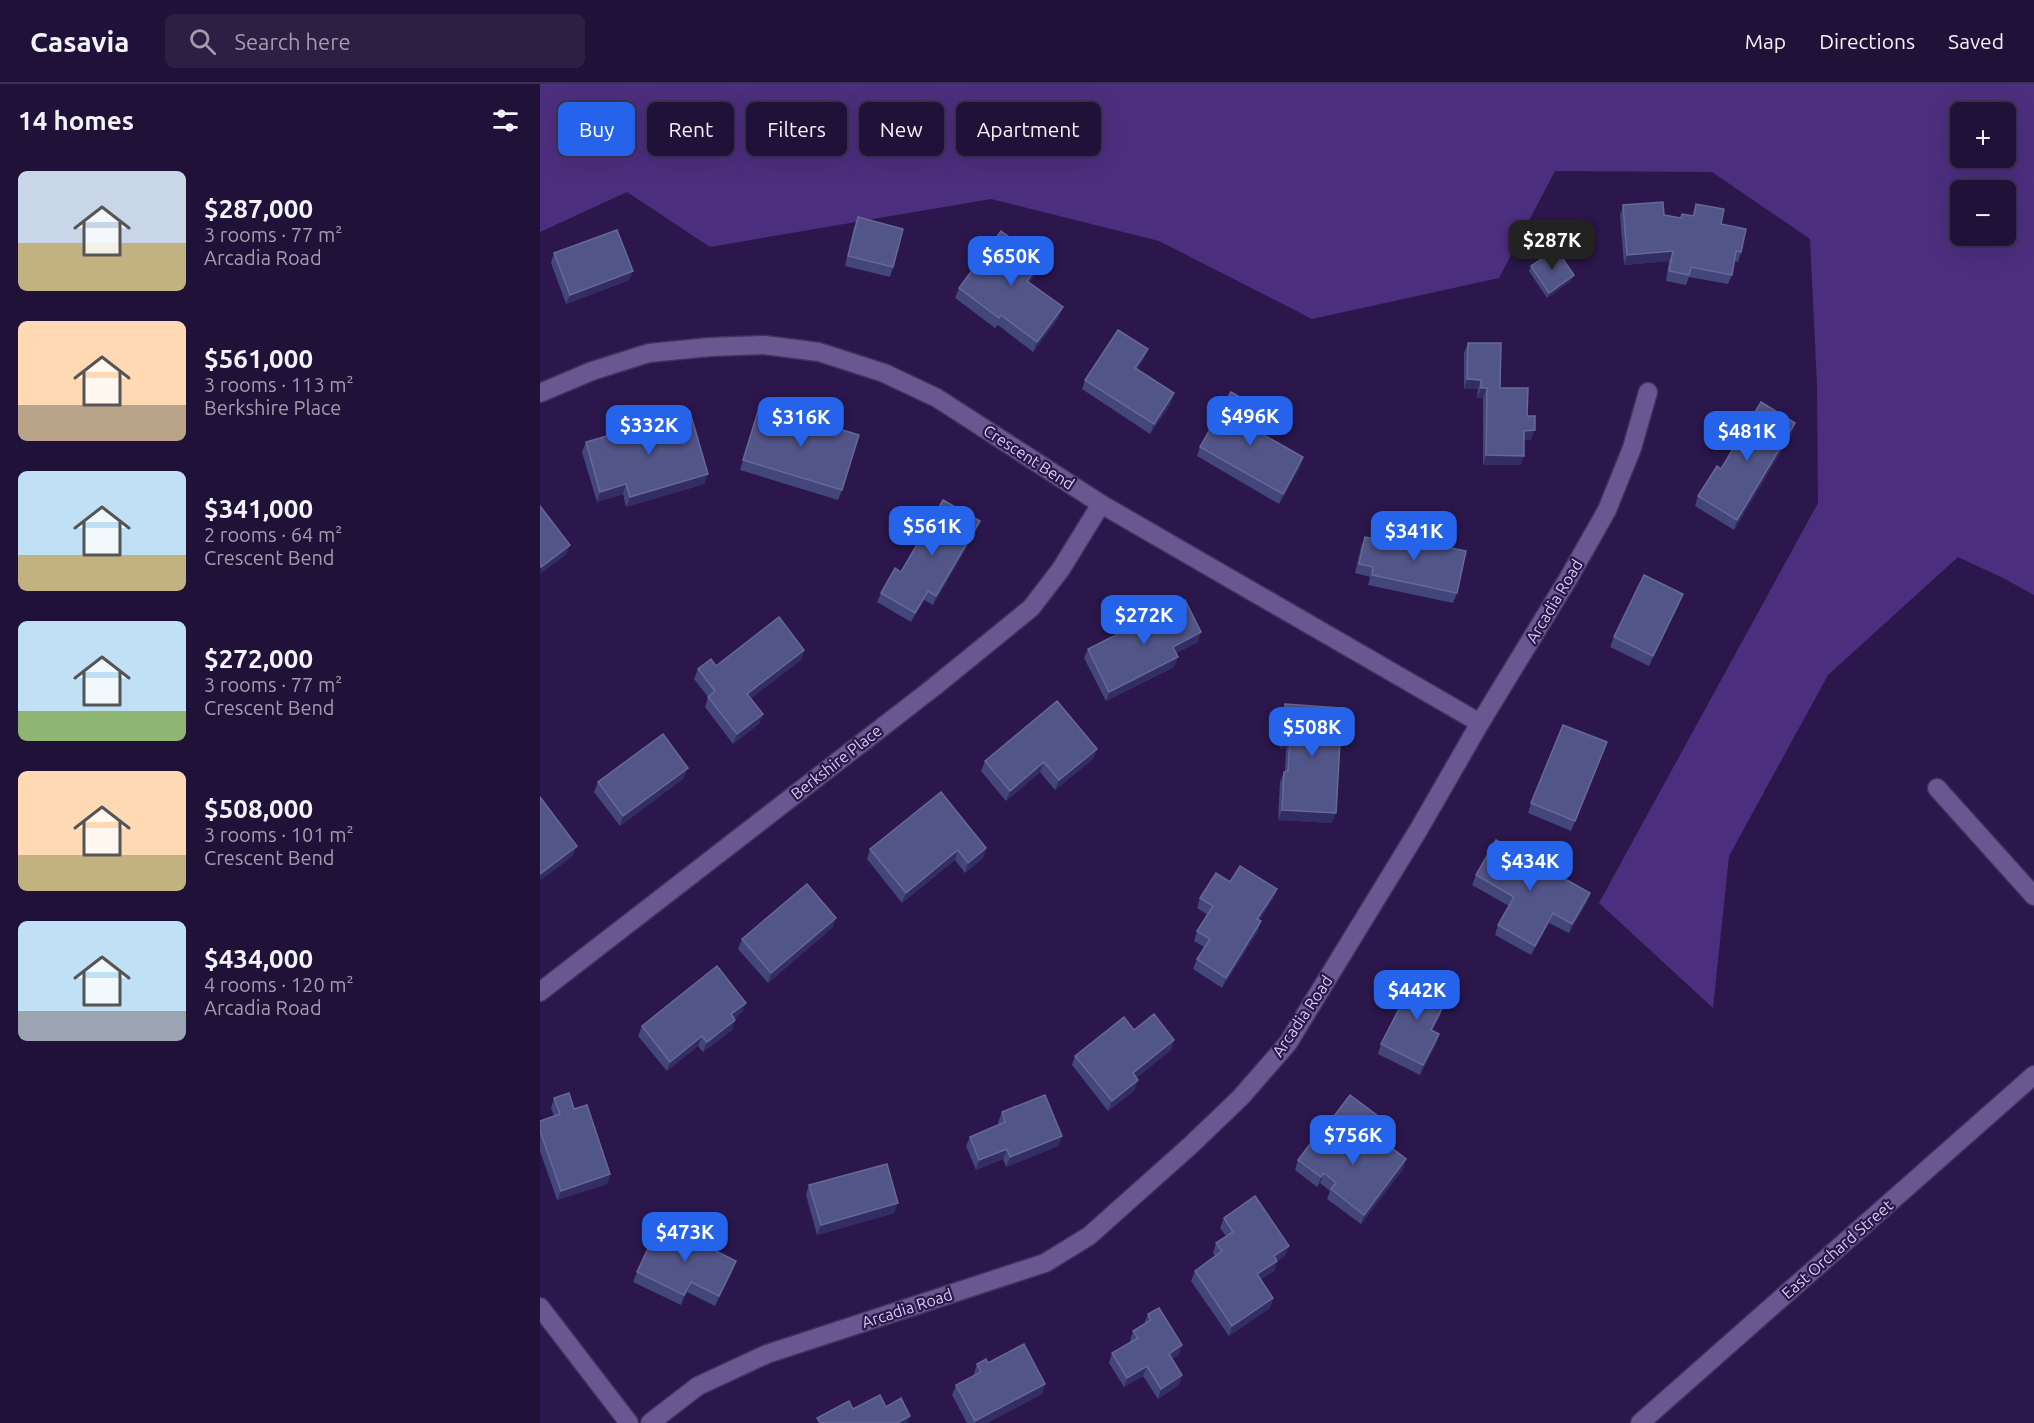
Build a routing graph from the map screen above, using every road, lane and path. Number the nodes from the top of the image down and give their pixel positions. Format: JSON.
{"nodes":[{"id":1,"x":1648,"y":392,"type":"dead end"},
{"id":2,"x":540,"y":393,"type":"edge"},
{"id":3,"x":1101,"y":504,"type":"junction"},
{"id":4,"x":1480,"y":723,"type":"junction"},
{"id":5,"x":1937,"y":788,"type":"dead end"},
{"id":6,"x":2034,"y":896,"type":"edge"},
{"id":7,"x":540,"y":992,"type":"edge"},
{"id":8,"x":2034,"y":1075,"type":"edge"},
{"id":9,"x":540,"y":1307,"type":"edge"},
{"id":10,"x":628,"y":1423,"type":"edge"},
{"id":11,"x":650,"y":1423,"type":"edge"},
{"id":12,"x":1640,"y":1423,"type":"edge"}],
"edges":[{"from":1,"to":4,"type":"street","name":"Arcadia Road"},
{"from":2,"to":3,"type":"street","name":"Crescent Bend"},
{"from":3,"to":4,"type":"street","name":"Crescent Bend"},
{"from":3,"to":7,"type":"street","name":"Berkshire Place"},
{"from":4,"to":11,"type":"street","name":"Arcadia Road"},
{"from":5,"to":6,"type":"street"},
{"from":8,"to":12,"type":"street","name":"East Orchard Street"},
{"from":9,"to":10,"type":"street"}]}
